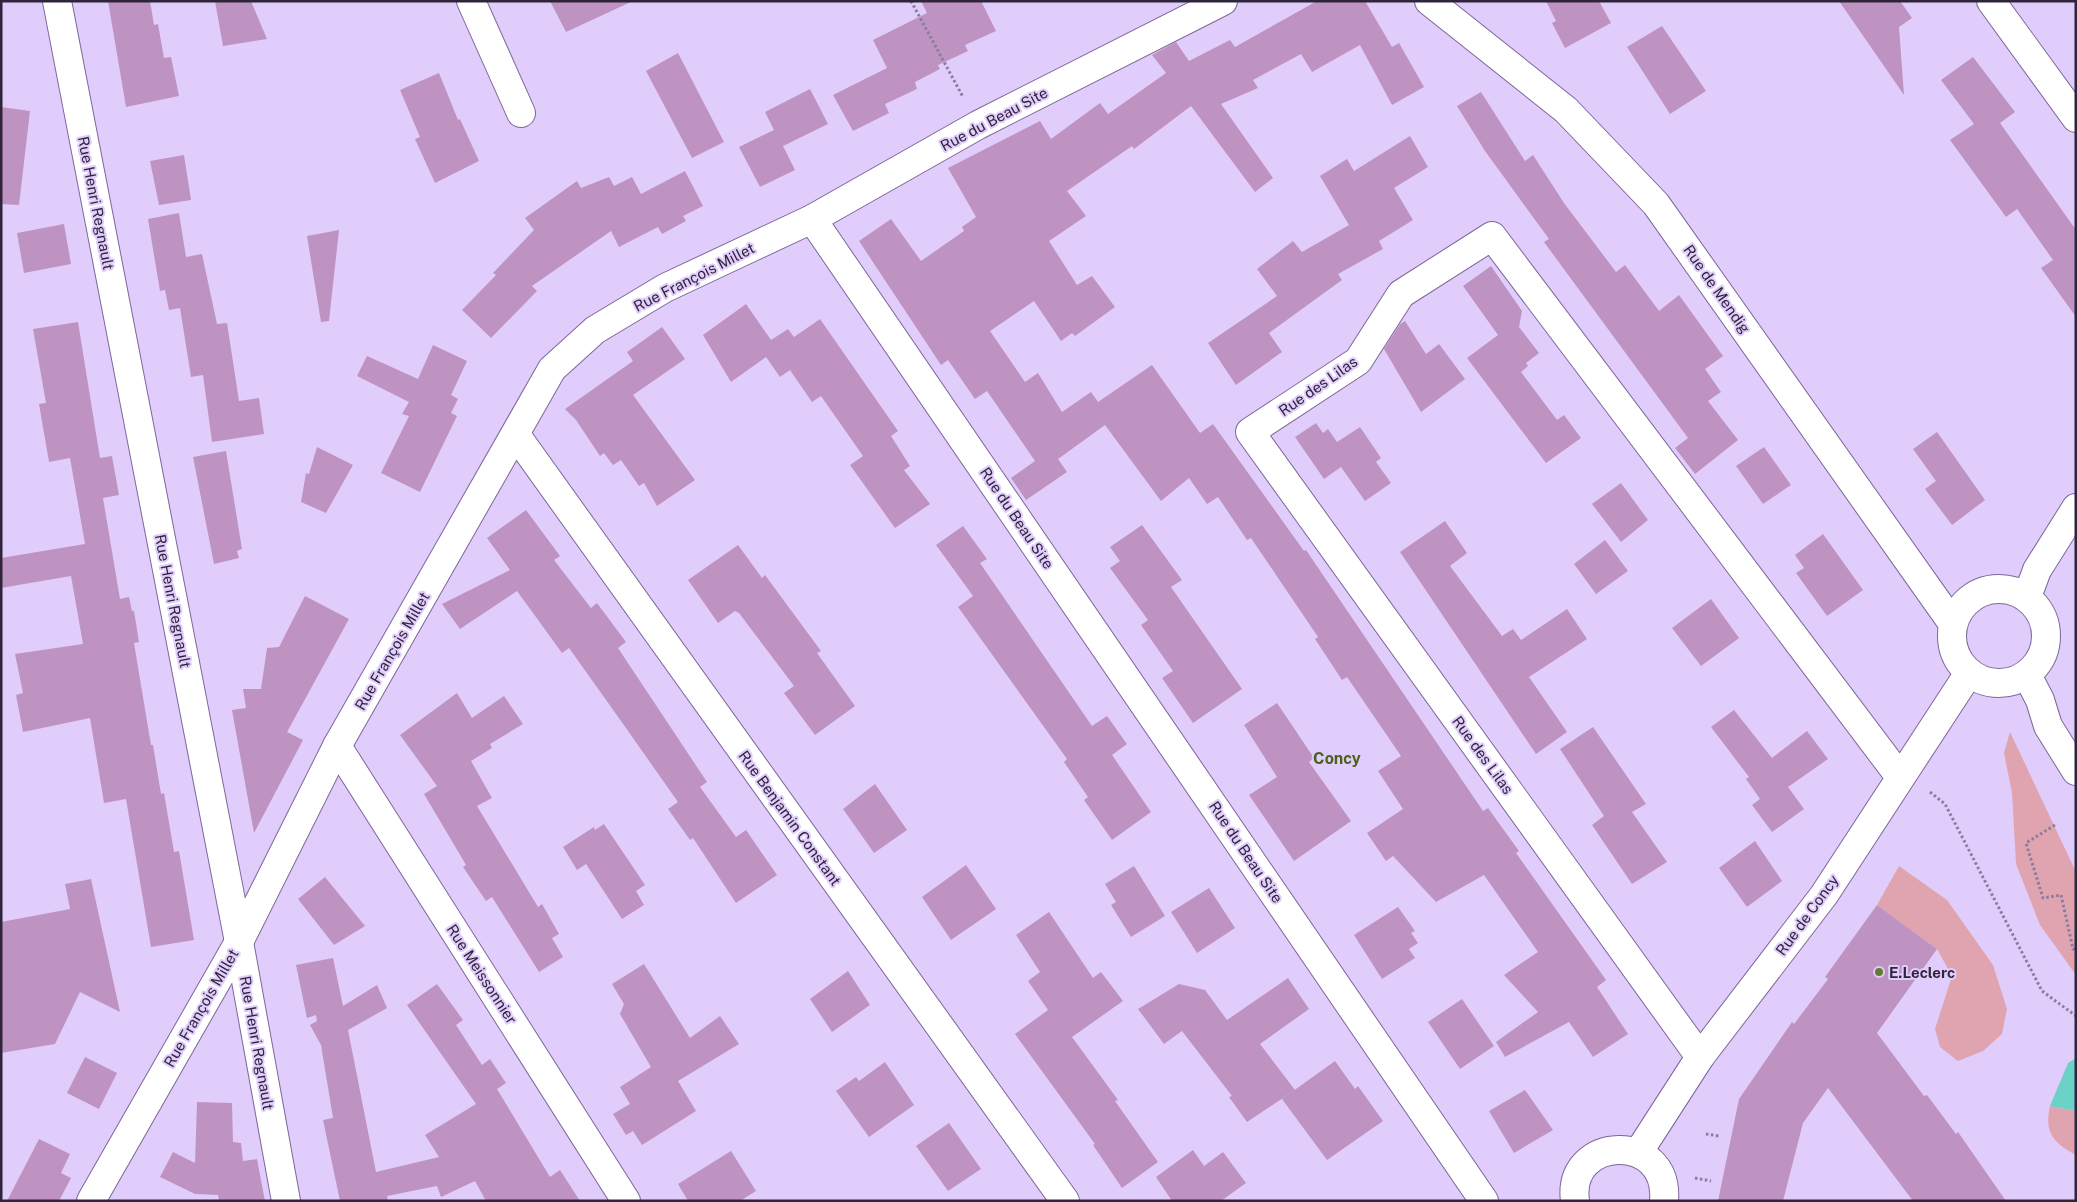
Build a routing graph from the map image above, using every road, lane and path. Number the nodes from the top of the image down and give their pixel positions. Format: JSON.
{"nodes":[{"id":1,"x":56,"y":1,"type":"edge"},
{"id":2,"x":472,"y":1,"type":"edge"},
{"id":3,"x":911,"y":1,"type":"edge"},
{"id":4,"x":1223,"y":1,"type":"edge"},
{"id":5,"x":1429,"y":1,"type":"edge"},
{"id":6,"x":1991,"y":1,"type":"edge"},
{"id":7,"x":521,"y":113,"type":"dead end"},
{"id":8,"x":2076,"y":118,"type":"edge"},
{"id":9,"x":978,"y":125,"type":"junction"},
{"id":10,"x":812,"y":219,"type":"junction"},
{"id":11,"x":516,"y":434,"type":"junction"},
{"id":12,"x":2076,"y":508,"type":"edge"},
{"id":13,"x":2027,"y":597,"type":"junction"},
{"id":14,"x":1953,"y":624,"type":"junction"},
{"id":15,"x":1969,"y":672,"type":"junction"},
{"id":16,"x":2027,"y":674,"type":"junction"},
{"id":17,"x":337,"y":746,"type":"junction"},
{"id":18,"x":2076,"y":771,"type":"edge"},
{"id":19,"x":1900,"y":777,"type":"junction"},
{"id":20,"x":1930,"y":792,"type":"dead end"},
{"id":21,"x":2055,"y":825,"type":"dead end"},
{"id":22,"x":239,"y":942,"type":"junction"},
{"id":23,"x":2076,"y":949,"type":"edge"},
{"id":24,"x":2076,"y":1016,"type":"edge"},
{"id":25,"x":1700,"y":1057,"type":"junction"},
{"id":26,"x":1706,"y":1134,"type":"dead end"},
{"id":27,"x":1719,"y":1136,"type":"dead end"},
{"id":28,"x":1638,"y":1153,"type":"junction"},
{"id":29,"x":1695,"y":1178,"type":"dead end"},
{"id":30,"x":1711,"y":1181,"type":"dead end"},
{"id":31,"x":91,"y":1201,"type":"edge"},
{"id":32,"x":286,"y":1201,"type":"edge"},
{"id":33,"x":626,"y":1201,"type":"edge"},
{"id":34,"x":1065,"y":1201,"type":"edge"},
{"id":35,"x":1484,"y":1201,"type":"edge"},
{"id":36,"x":1575,"y":1201,"type":"edge"},
{"id":37,"x":1664,"y":1201,"type":"edge"}],
"edges":[{"from":1,"to":22,"type":"street","name":"Rue Henri Regnault"},
{"from":2,"to":7,"type":"street"},
{"from":3,"to":9,"type":"path"},
{"from":4,"to":9,"type":"street","name":"Rue du Beau Site"},
{"from":5,"to":14,"type":"street","name":"Rue de Mendig"},
{"from":6,"to":8,"type":"street"},
{"from":9,"to":10,"type":"street","name":"Rue du Beau Site"},
{"from":10,"to":11,"type":"street","name":"Rue François Millet"},
{"from":10,"to":35,"type":"street","name":"Rue du Beau Site"},
{"from":11,"to":17,"type":"street","name":"Rue François Millet"},
{"from":11,"to":34,"type":"street","name":"Rue Benjamin Constant"},
{"from":12,"to":13,"type":"street"},
{"from":13,"to":14,"type":"street"},
{"from":13,"to":16,"type":"street"},
{"from":14,"to":15,"type":"street"},
{"from":15,"to":16,"type":"street"},
{"from":15,"to":19,"type":"street","name":"Rue de Concy"},
{"from":16,"to":18,"type":"street"},
{"from":17,"to":22,"type":"street","name":"Rue François Millet"},
{"from":17,"to":33,"type":"street","name":"Rue Meissonnier"},
{"from":19,"to":25,"type":"street","name":"Rue de Concy"},
{"from":19,"to":25,"type":"street","name":"Rue des Lilas"},
{"from":20,"to":24,"type":"path"},
{"from":21,"to":23,"type":"path"},
{"from":22,"to":31,"type":"street","name":"Rue François Millet"},
{"from":22,"to":32,"type":"street","name":"Rue Henri Regnault"},
{"from":25,"to":28,"type":"street","name":"Rue de Concy"},
{"from":26,"to":27,"type":"path"},
{"from":28,"to":36,"type":"street"},
{"from":28,"to":37,"type":"street"},
{"from":29,"to":30,"type":"path"}]}
